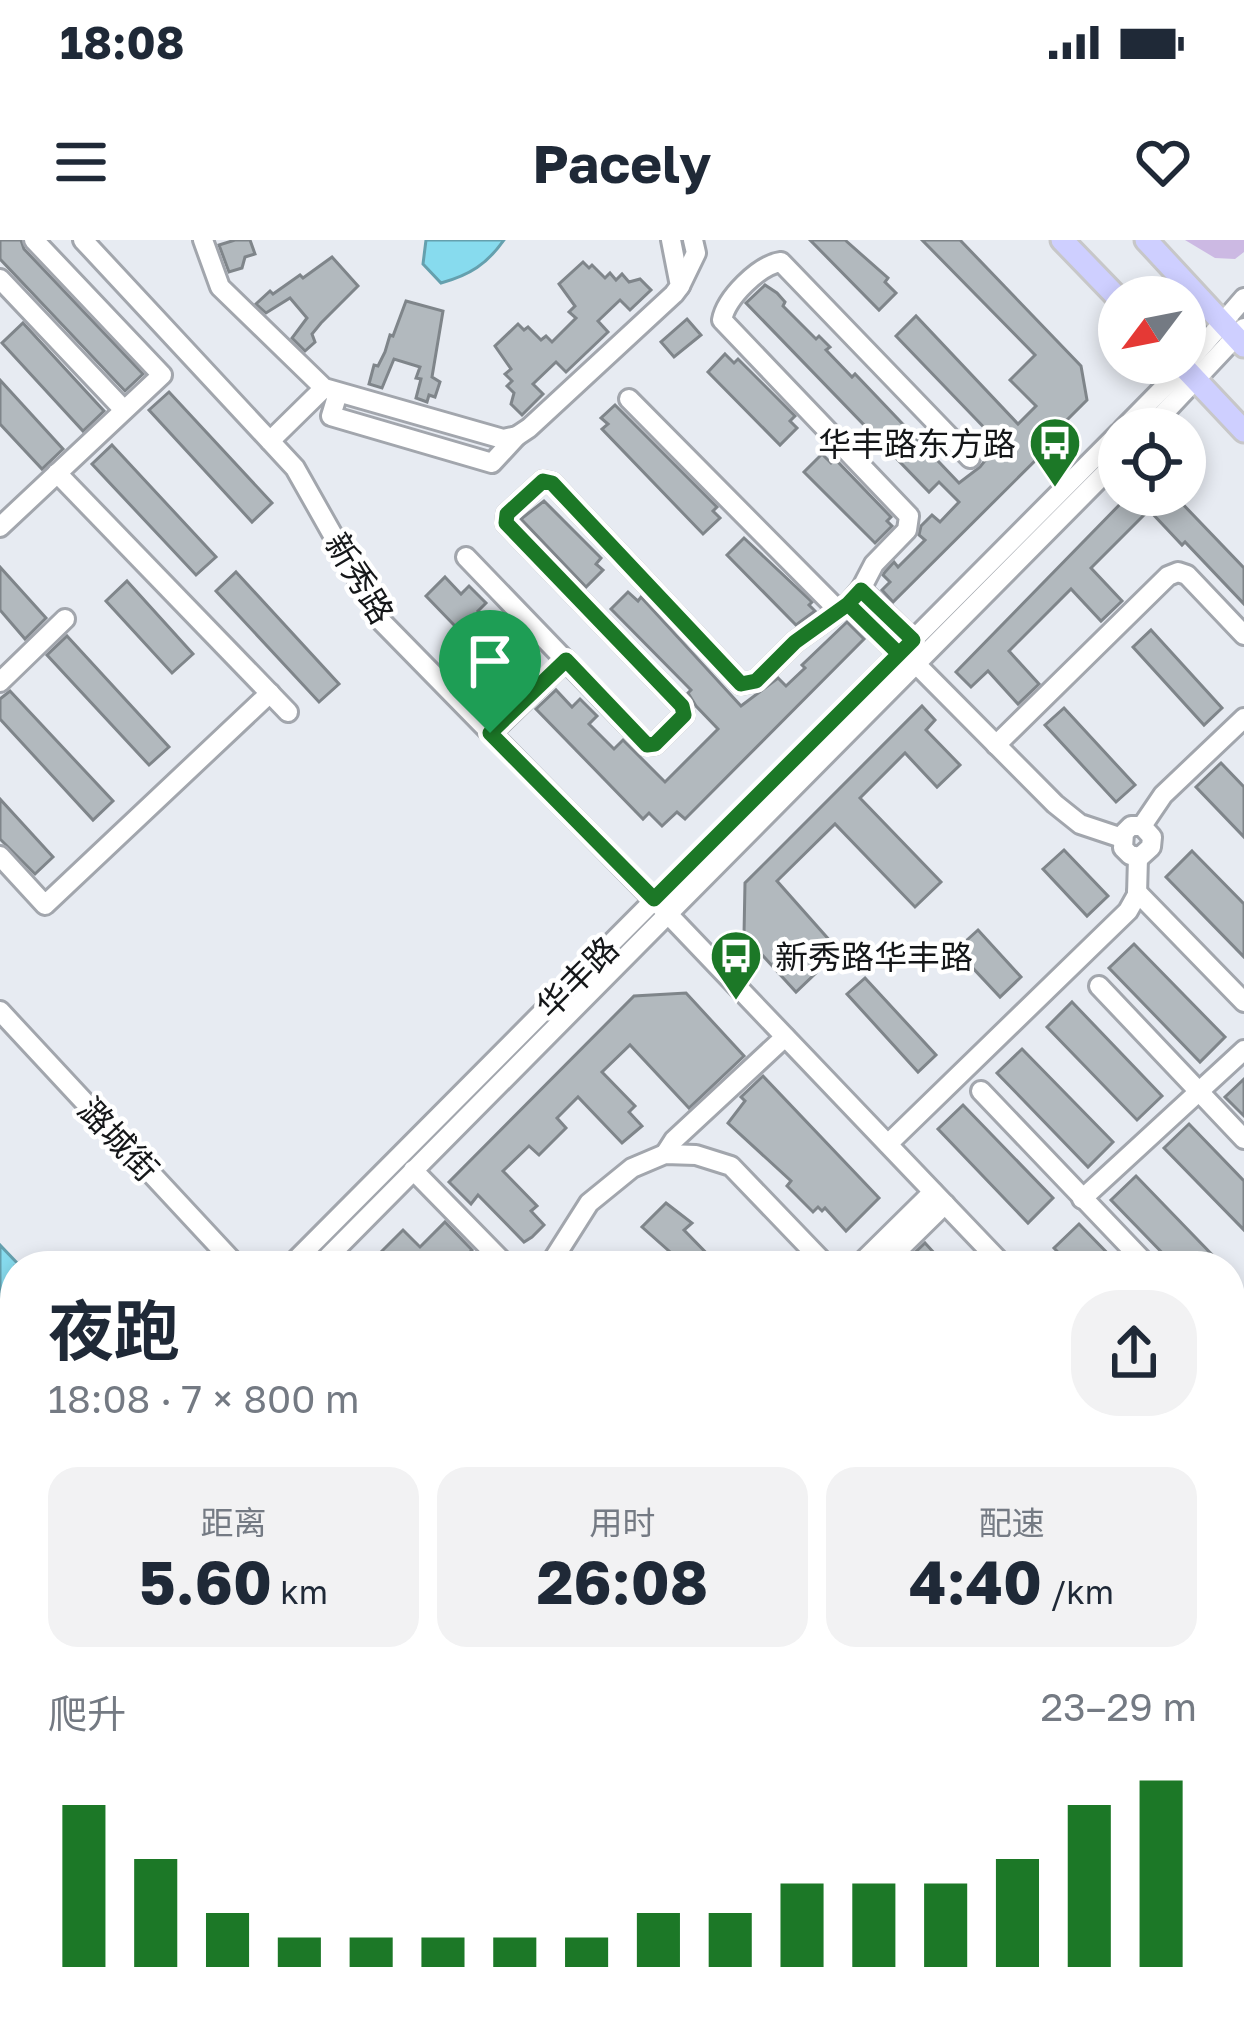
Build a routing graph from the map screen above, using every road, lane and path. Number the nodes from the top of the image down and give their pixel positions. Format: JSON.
{"nodes":[{"id":1,"x":34,"y":240,"type":"edge"},
{"id":2,"x":83,"y":240,"type":"edge"},
{"id":3,"x":184,"y":240,"type":"edge"},
{"id":4,"x":203,"y":240,"type":"edge"},
{"id":5,"x":671,"y":240,"type":"edge"},
{"id":6,"x":693,"y":240,"type":"edge"},
{"id":7,"x":1062,"y":240,"type":"edge"},
{"id":8,"x":1146,"y":240,"type":"edge"},
{"id":9,"x":212,"y":268,"type":"junction"},
{"id":10,"x":1098,"y":277,"type":"edge"},
{"id":11,"x":0,"y":279,"type":"edge"},
{"id":12,"x":680,"y":286,"type":"junction"},
{"id":13,"x":1244,"y":298,"type":"edge"},
{"id":14,"x":1236,"y":333,"type":"edge"},
{"id":15,"x":1206,"y":356,"type":"edge"},
{"id":16,"x":1172,"y":384,"type":"edge"},
{"id":17,"x":1200,"y":384,"type":"edge"},
{"id":18,"x":331,"y":390,"type":"junction"},
{"id":19,"x":629,"y":399,"type":"dead end"},
{"id":20,"x":1146,"y":408,"type":"edge"},
{"id":21,"x":124,"y":410,"type":"junction"},
{"id":22,"x":1244,"y":431,"type":"edge"},
{"id":23,"x":270,"y":441,"type":"junction"},
{"id":24,"x":1098,"y":455,"type":"edge"},
{"id":25,"x":970,"y":458,"type":"dead end"},
{"id":26,"x":58,"y":473,"type":"junction"},
{"id":27,"x":1098,"y":478,"type":"edge"},
{"id":28,"x":0,"y":527,"type":"edge"},
{"id":29,"x":466,"y":557,"type":"dead end"},
{"id":30,"x":849,"y":601,"type":"junction"},
{"id":31,"x":65,"y":619,"type":"dead end"},
{"id":32,"x":1244,"y":635,"type":"edge"},
{"id":33,"x":909,"y":652,"type":"junction"},
{"id":34,"x":566,"y":660,"type":"junction"},
{"id":35,"x":0,"y":682,"type":"edge"},
{"id":36,"x":270,"y":693,"type":"junction"},
{"id":37,"x":288,"y":712,"type":"dead end"},
{"id":38,"x":1244,"y":718,"type":"edge"},
{"id":39,"x":490,"y":733,"type":"junction"},
{"id":40,"x":996,"y":745,"type":"junction"},
{"id":41,"x":1142,"y":826,"type":"junction"},
{"id":42,"x":1122,"y":838,"type":"junction"},
{"id":43,"x":0,"y":856,"type":"edge"},
{"id":44,"x":1138,"y":857,"type":"junction"},
{"id":45,"x":1137,"y":892,"type":"junction"},
{"id":46,"x":660,"y":906,"type":"junction"},
{"id":47,"x":1099,"y":986,"type":"dead end"},
{"id":48,"x":1244,"y":1002,"type":"edge"},
{"id":49,"x":0,"y":1011,"type":"edge"},
{"id":50,"x":785,"y":1037,"type":"junction"},
{"id":51,"x":1244,"y":1049,"type":"edge"},
{"id":52,"x":981,"y":1091,"type":"dead end"},
{"id":53,"x":1198,"y":1091,"type":"junction"},
{"id":54,"x":1244,"y":1139,"type":"edge"},
{"id":55,"x":888,"y":1144,"type":"junction"},
{"id":56,"x":665,"y":1154,"type":"junction"},
{"id":57,"x":413,"y":1170,"type":"junction"},
{"id":58,"x":939,"y":1198,"type":"junction"},
{"id":59,"x":1082,"y":1199,"type":"junction"},
{"id":60,"x":223,"y":1251,"type":"edge"},
{"id":61,"x":305,"y":1251,"type":"edge"},
{"id":62,"x":334,"y":1251,"type":"edge"},
{"id":63,"x":492,"y":1251,"type":"edge"},
{"id":64,"x":559,"y":1251,"type":"edge"},
{"id":65,"x":813,"y":1251,"type":"edge"},
{"id":66,"x":876,"y":1251,"type":"edge"},
{"id":67,"x":895,"y":1251,"type":"edge"},
{"id":68,"x":990,"y":1251,"type":"edge"},
{"id":69,"x":1133,"y":1251,"type":"edge"}],
"edges":[{"from":1,"to":21,"type":"street"},
{"from":2,"to":23,"type":"street","name":"新秀路"},
{"from":3,"to":9,"type":"street"},
{"from":4,"to":9,"type":"street"},
{"from":5,"to":12,"type":"street"},
{"from":6,"to":12,"type":"street"},
{"from":7,"to":10,"type":"main road"},
{"from":8,"to":14,"type":"main road"},
{"from":9,"to":18,"type":"street"},
{"from":11,"to":21,"type":"street"},
{"from":12,"to":18,"type":"street"},
{"from":13,"to":14,"type":"street","name":"华丰路"},
{"from":14,"to":15,"type":"street","name":"华丰路"},
{"from":16,"to":20,"type":"street","name":"华丰路"},
{"from":17,"to":22,"type":"main road"},
{"from":18,"to":23,"type":"street"},
{"from":19,"to":30,"type":"street"},
{"from":21,"to":26,"type":"street"},
{"from":23,"to":39,"type":"street","name":"新秀路"},
{"from":24,"to":33,"type":"street","name":"华丰路"},
{"from":25,"to":30,"type":"street"},
{"from":26,"to":28,"type":"street"},
{"from":26,"to":36,"type":"street"},
{"from":27,"to":33,"type":"street","name":"华丰路"},
{"from":29,"to":34,"type":"street"},
{"from":30,"to":33,"type":"street"},
{"from":30,"to":34,"type":"street"},
{"from":31,"to":35,"type":"street"},
{"from":32,"to":40,"type":"street"},
{"from":33,"to":40,"type":"street"},
{"from":33,"to":46,"type":"street","name":"华丰路"},
{"from":34,"to":39,"type":"street"},
{"from":36,"to":37,"type":"street"},
{"from":36,"to":43,"type":"street"},
{"from":38,"to":41,"type":"street"},
{"from":39,"to":46,"type":"street","name":"新秀路"},
{"from":40,"to":42,"type":"street"},
{"from":41,"to":42,"type":"street"},
{"from":41,"to":44,"type":"street"},
{"from":42,"to":44,"type":"street"},
{"from":44,"to":45,"type":"street"},
{"from":45,"to":48,"type":"street"},
{"from":45,"to":55,"type":"street"},
{"from":46,"to":50,"type":"street","name":"新秀路"},
{"from":46,"to":57,"type":"street","name":"华丰路"},
{"from":46,"to":61,"type":"street","name":"华丰路"},
{"from":47,"to":53,"type":"street"},
{"from":49,"to":60,"type":"street","name":"潞城街"},
{"from":50,"to":55,"type":"street","name":"新秀路"},
{"from":50,"to":56,"type":"street"},
{"from":51,"to":53,"type":"street"},
{"from":52,"to":59,"type":"street"},
{"from":53,"to":54,"type":"street"},
{"from":53,"to":59,"type":"street"},
{"from":55,"to":58,"type":"street","name":"新秀路"},
{"from":56,"to":64,"type":"street"},
{"from":56,"to":65,"type":"street"},
{"from":57,"to":62,"type":"street","name":"华丰路"},
{"from":57,"to":63,"type":"street"},
{"from":58,"to":66,"type":"street"},
{"from":58,"to":67,"type":"street"},
{"from":58,"to":68,"type":"street","name":"新秀路"},
{"from":59,"to":69,"type":"street"}]}
